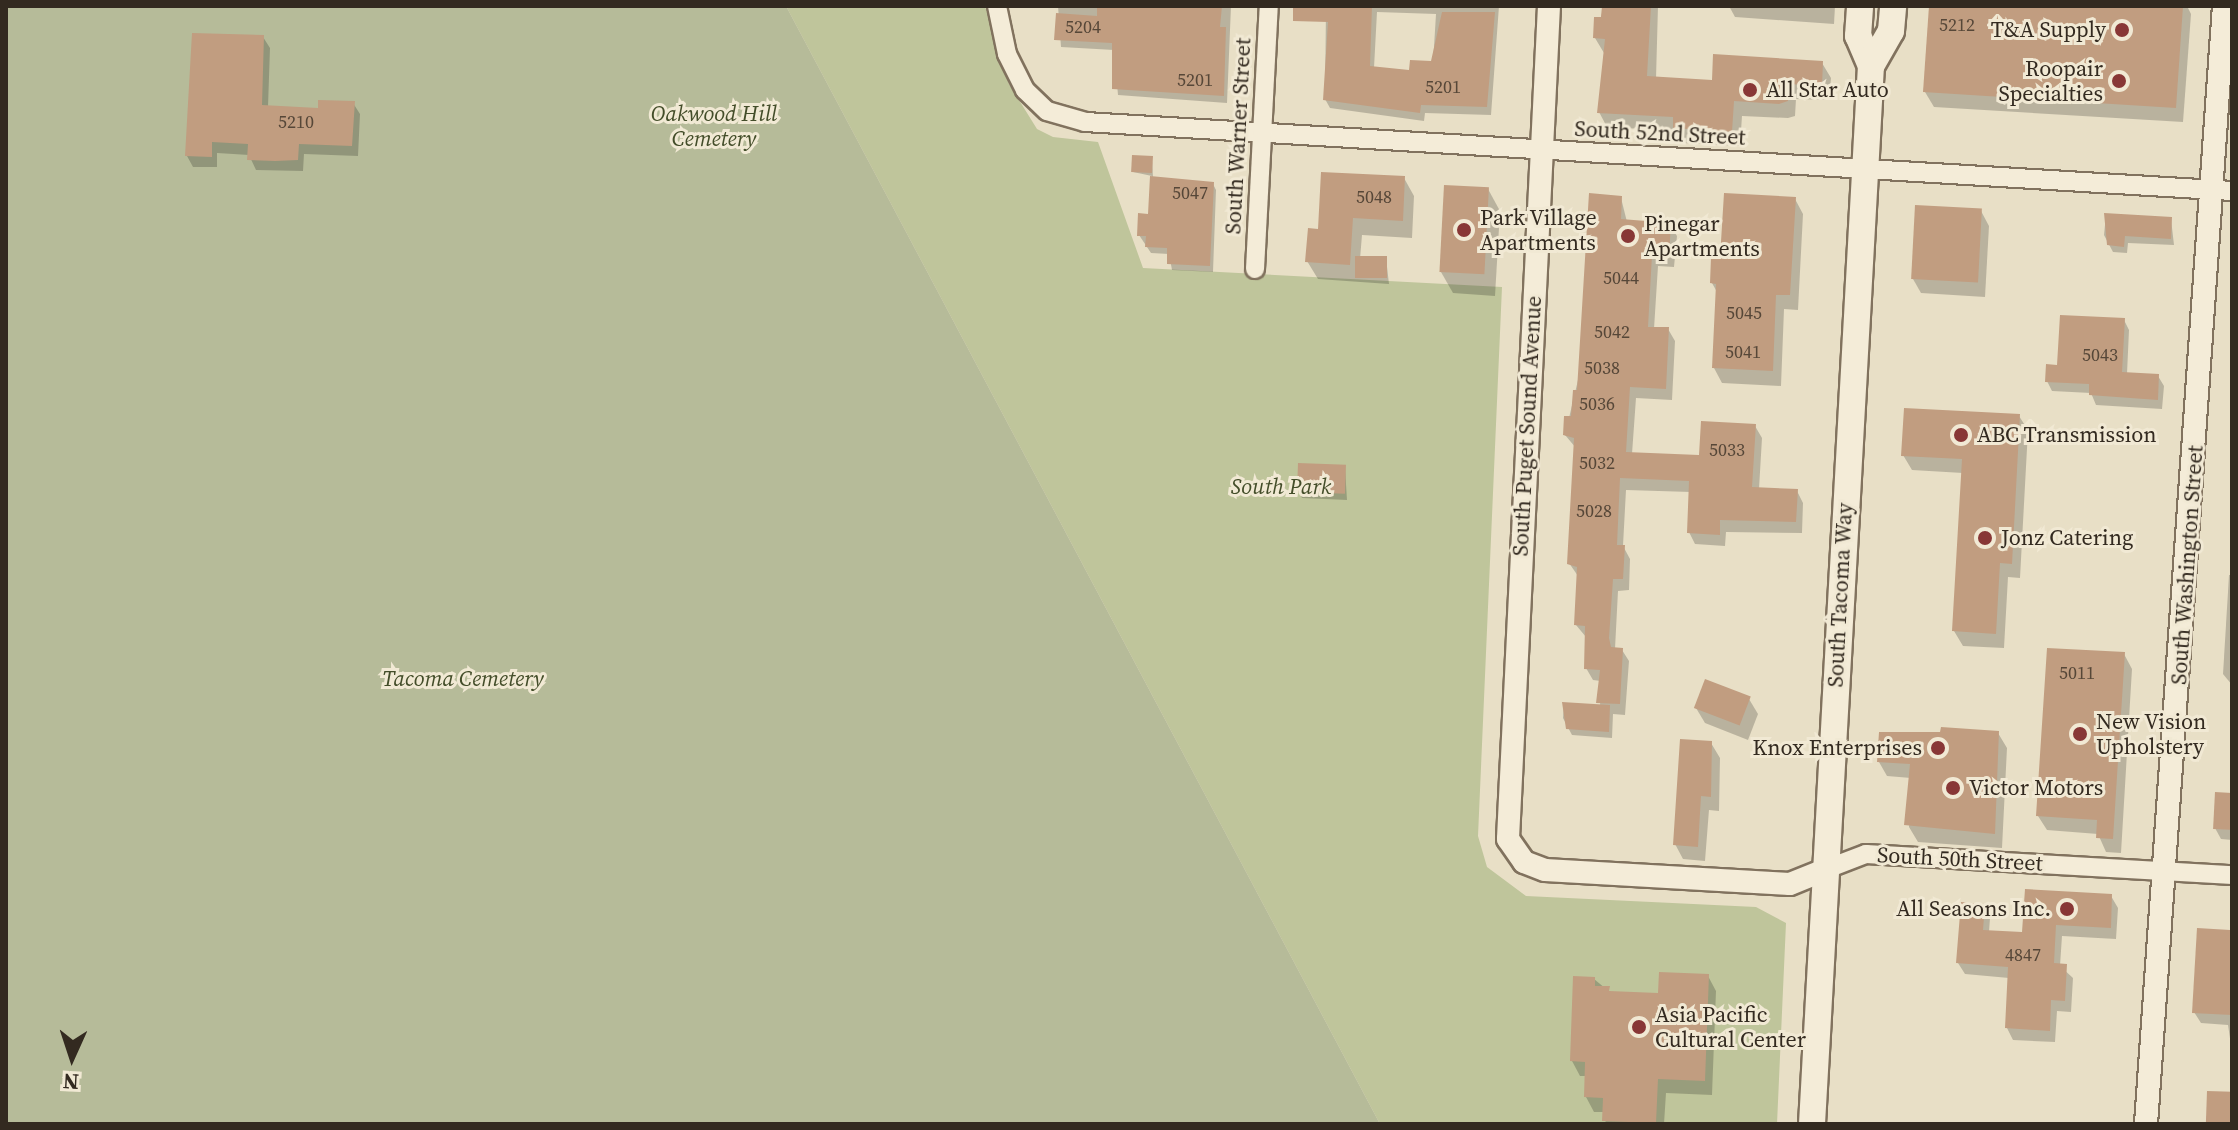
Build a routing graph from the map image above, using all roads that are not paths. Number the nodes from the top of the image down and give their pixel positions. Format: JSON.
{"nodes":[{"id":1,"x":997,"y":6,"type":"edge"},
{"id":2,"x":1269,"y":6,"type":"edge"},
{"id":3,"x":1549,"y":6,"type":"edge"},
{"id":4,"x":1860,"y":6,"type":"edge"},
{"id":5,"x":1893,"y":6,"type":"edge"},
{"id":6,"x":2224,"y":6,"type":"edge"},
{"id":7,"x":1871,"y":66,"type":"junction"},
{"id":8,"x":1262,"y":134,"type":"junction"},
{"id":9,"x":1542,"y":151,"type":"junction"},
{"id":10,"x":1865,"y":167,"type":"junction"},
{"id":11,"x":2222,"y":191,"type":"edge"},
{"id":12,"x":1255,"y":269,"type":"dead end"},
{"id":13,"x":1511,"y":846,"type":"joint"},
{"id":14,"x":1824,"y":870,"type":"junction"},
{"id":15,"x":2165,"y":872,"type":"junction"},
{"id":16,"x":2232,"y":875,"type":"edge"},
{"id":17,"x":1812,"y":1124,"type":"edge"},
{"id":18,"x":2146,"y":1124,"type":"edge"}],
"edges":[{"from":1,"to":8,"type":"street","name":"South 52nd Street"},
{"from":2,"to":8,"type":"street","name":"South Warner Street"},
{"from":3,"to":9,"type":"street","name":"South Puget Sound Avenue"},
{"from":4,"to":7,"type":"main road","name":"South Tacoma Way"},
{"from":5,"to":7,"type":"main road","name":"South Tacoma Way"},
{"from":6,"to":11,"type":"street","name":"South Washington Street"},
{"from":7,"to":10,"type":"main road","name":"South Tacoma Way"},
{"from":8,"to":9,"type":"street","name":"South 52nd Street"},
{"from":8,"to":12,"type":"street","name":"South Warner Street"},
{"from":9,"to":10,"type":"street","name":"South 52nd Street"},
{"from":9,"to":13,"type":"street","name":"South Puget Sound Avenue"},
{"from":10,"to":11,"type":"street","name":"South 52nd Street"},
{"from":10,"to":14,"type":"main road","name":"South Tacoma Way"},
{"from":11,"to":15,"type":"street","name":"South Washington Street"},
{"from":13,"to":14,"type":"street","name":"South 50th Street"},
{"from":14,"to":15,"type":"street","name":"South 50th Street"},
{"from":14,"to":17,"type":"main road","name":"South Tacoma Way"},
{"from":15,"to":16,"type":"street","name":"South 50th Street"},
{"from":15,"to":18,"type":"street","name":"South Washington Street"}]}
